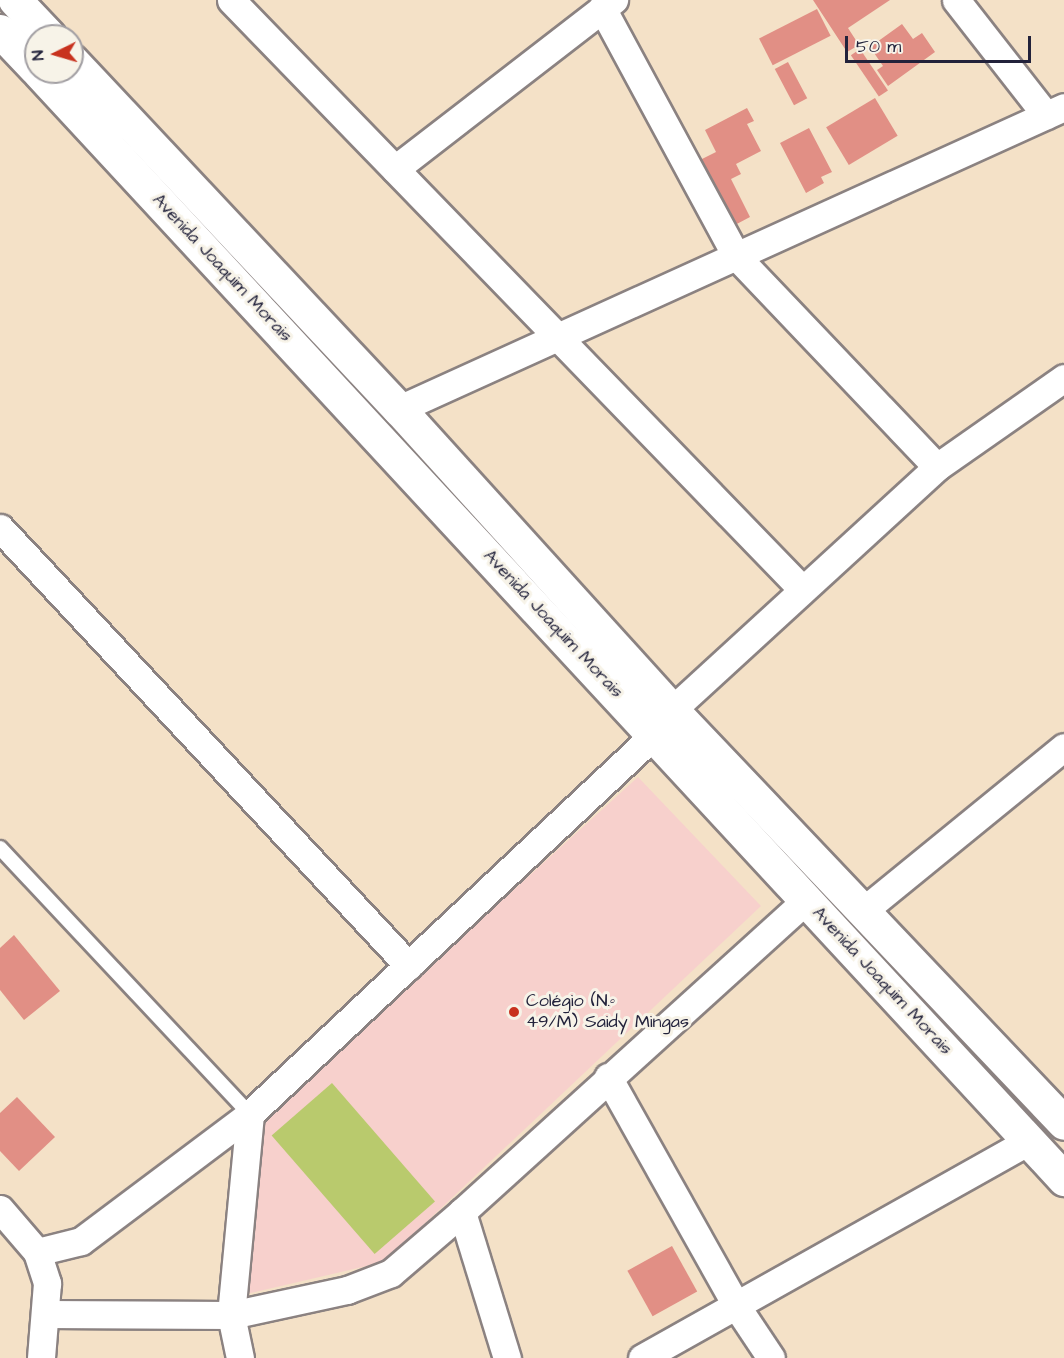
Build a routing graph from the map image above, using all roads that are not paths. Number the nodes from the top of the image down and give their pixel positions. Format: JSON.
{"nodes":[{"id":1,"x":15,"y":0,"type":"edge"},
{"id":2,"x":231,"y":0,"type":"edge"},
{"id":3,"x":956,"y":0,"type":"edge"},
{"id":4,"x":608,"y":4,"type":"edge"},
{"id":5,"x":38,"y":24,"type":"edge"},
{"id":6,"x":0,"y":30,"type":"edge"},
{"id":7,"x":24,"y":55,"type":"edge"},
{"id":8,"x":84,"y":74,"type":"edge"},
{"id":9,"x":51,"y":84,"type":"edge"},
{"id":10,"x":1055,"y":111,"type":"edge"},
{"id":11,"x":395,"y":169,"type":"junction"},
{"id":12,"x":736,"y":256,"type":"junction"},
{"id":13,"x":558,"y":339,"type":"junction"},
{"id":14,"x":1064,"y":378,"type":"edge"},
{"id":15,"x":399,"y":409,"type":"junction"},
{"id":16,"x":938,"y":467,"type":"junction"},
{"id":17,"x":0,"y":528,"type":"edge"},
{"id":18,"x":801,"y":588,"type":"junction"},
{"id":19,"x":664,"y":722,"type":"junction"},
{"id":20,"x":1064,"y":747,"type":"edge"},
{"id":21,"x":0,"y":848,"type":"edge"},
{"id":22,"x":807,"y":899,"type":"junction"},
{"id":23,"x":863,"y":911,"type":"junction"},
{"id":24,"x":409,"y":966,"type":"junction"},
{"id":25,"x":608,"y":1077,"type":"junction"},
{"id":26,"x":250,"y":1114,"type":"junction"},
{"id":27,"x":1064,"y":1123,"type":"edge"},
{"id":28,"x":1029,"y":1141,"type":"junction"},
{"id":29,"x":1064,"y":1179,"type":"edge"},
{"id":30,"x":0,"y":1209,"type":"edge"},
{"id":31,"x":462,"y":1212,"type":"junction"},
{"id":32,"x":37,"y":1252,"type":"junction"},
{"id":33,"x":736,"y":1307,"type":"junction"},
{"id":34,"x":45,"y":1314,"type":"junction"},
{"id":35,"x":231,"y":1315,"type":"junction"},
{"id":36,"x":40,"y":1358,"type":"edge"},
{"id":37,"x":240,"y":1358,"type":"edge"},
{"id":38,"x":507,"y":1358,"type":"edge"},
{"id":39,"x":642,"y":1358,"type":"edge"},
{"id":40,"x":771,"y":1358,"type":"edge"}],
"edges":[{"from":1,"to":5,"type":"street"},
{"from":2,"to":11,"type":"street"},
{"from":3,"to":10,"type":"street"},
{"from":4,"to":11,"type":"street"},
{"from":4,"to":12,"type":"street"},
{"from":6,"to":7,"type":"street","name":"Avenida Joaquim Morais"},
{"from":8,"to":15,"type":"street","name":"Avenida Joaquim Morais"},
{"from":9,"to":19,"type":"street","name":"Avenida Joaquim Morais"},
{"from":10,"to":12,"type":"street"},
{"from":11,"to":13,"type":"street"},
{"from":12,"to":13,"type":"street"},
{"from":12,"to":16,"type":"street"},
{"from":13,"to":15,"type":"street"},
{"from":13,"to":18,"type":"street"},
{"from":14,"to":16,"type":"street"},
{"from":15,"to":19,"type":"street","name":"Avenida Joaquim Morais"},
{"from":16,"to":18,"type":"street"},
{"from":17,"to":24,"type":"street"},
{"from":18,"to":19,"type":"street"},
{"from":19,"to":22,"type":"street","name":"Avenida Joaquim Morais"},
{"from":19,"to":23,"type":"street","name":"Avenida Joaquim Morais"},
{"from":19,"to":24,"type":"street"},
{"from":20,"to":23,"type":"street"},
{"from":21,"to":26,"type":"lane"},
{"from":22,"to":25,"type":"street"},
{"from":22,"to":28,"type":"street","name":"Avenida Joaquim Morais"},
{"from":23,"to":27,"type":"street","name":"Avenida Joaquim Morais"},
{"from":24,"to":26,"type":"street"},
{"from":25,"to":31,"type":"street"},
{"from":25,"to":33,"type":"street"},
{"from":26,"to":32,"type":"street"},
{"from":26,"to":35,"type":"street"},
{"from":28,"to":29,"type":"street","name":"Avenida Joaquim Morais"},
{"from":28,"to":33,"type":"street"},
{"from":30,"to":32,"type":"street"},
{"from":31,"to":35,"type":"street"},
{"from":31,"to":38,"type":"street"},
{"from":32,"to":34,"type":"street"},
{"from":33,"to":39,"type":"street"},
{"from":33,"to":40,"type":"street"},
{"from":34,"to":35,"type":"street"},
{"from":34,"to":36,"type":"street"},
{"from":35,"to":37,"type":"street"}]}
